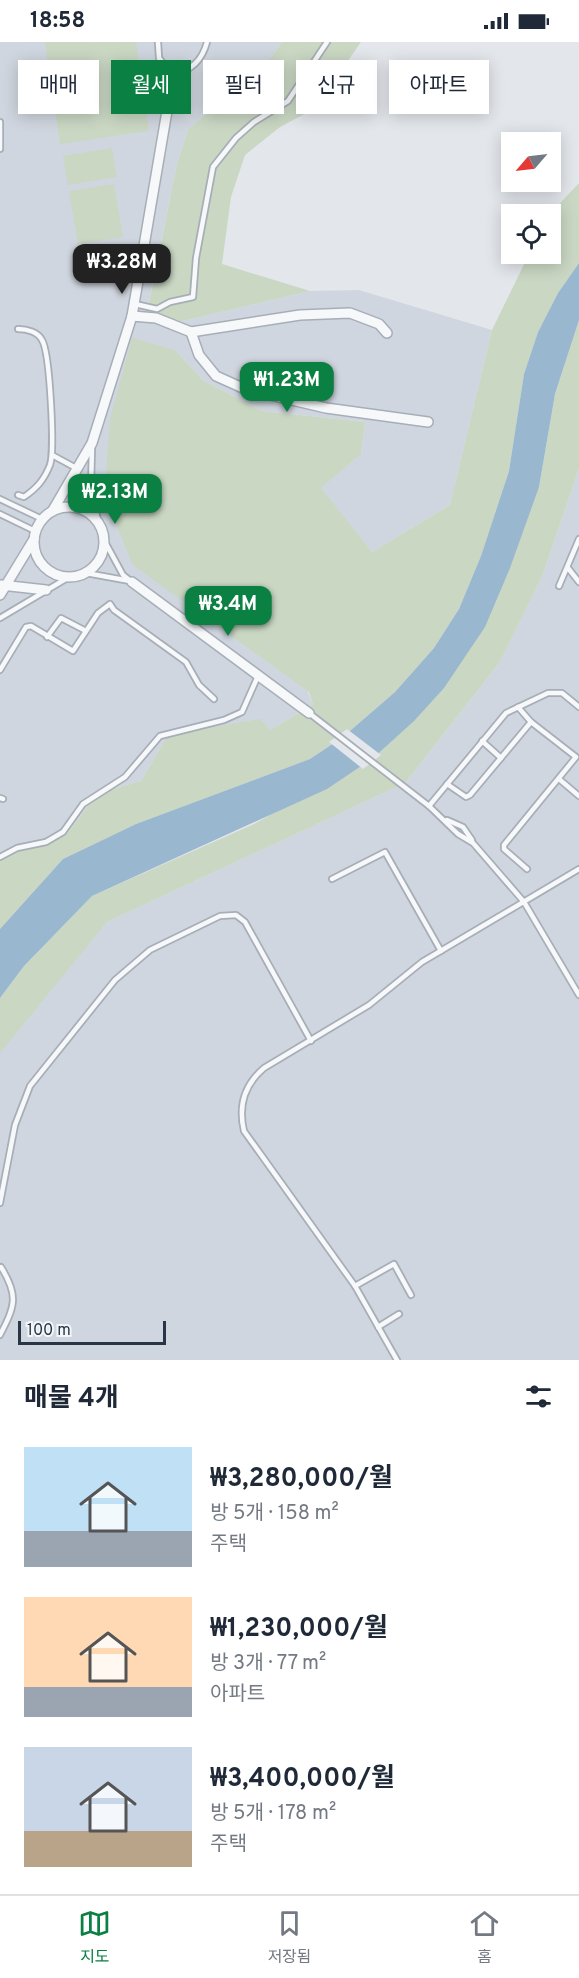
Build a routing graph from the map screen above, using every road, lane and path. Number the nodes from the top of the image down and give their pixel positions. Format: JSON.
{"nodes":[{"id":1,"x":158,"y":42,"type":"edge"},
{"id":2,"x":207,"y":42,"type":"edge"},
{"id":3,"x":327,"y":42,"type":"edge"},
{"id":4,"x":161,"y":60,"type":"edge"},
{"id":5,"x":191,"y":66,"type":"edge"},
{"id":6,"x":167,"y":114,"type":"edge"},
{"id":7,"x":0,"y":122,"type":"edge"},
{"id":8,"x":0,"y":149,"type":"edge"},
{"id":9,"x":135,"y":304,"type":"junction"},
{"id":10,"x":132,"y":316,"type":"junction"},
{"id":11,"x":18,"y":328,"type":"dead end"},
{"id":12,"x":191,"y":332,"type":"junction"},
{"id":13,"x":387,"y":333,"type":"dead end"},
{"id":14,"x":428,"y":422,"type":"dead end"},
{"id":15,"x":92,"y":443,"type":"junction"},
{"id":16,"x":52,"y":455,"type":"junction"},
{"id":17,"x":76,"y":468,"type":"junction"},
{"id":18,"x":18,"y":495,"type":"dead end"},
{"id":19,"x":0,"y":499,"type":"edge"},
{"id":20,"x":53,"y":510,"type":"junction"},
{"id":21,"x":0,"y":514,"type":"edge"},
{"id":22,"x":42,"y":519,"type":"junction"},
{"id":23,"x":98,"y":521,"type":"junction"},
{"id":24,"x":34,"y":535,"type":"junction"},
{"id":25,"x":579,"y":539,"type":"edge"},
{"id":26,"x":104,"y":540,"type":"junction"},
{"id":27,"x":567,"y":567,"type":"junction"},
{"id":28,"x":86,"y":573,"type":"junction"},
{"id":29,"x":69,"y":577,"type":"junction"},
{"id":30,"x":132,"y":582,"type":"junction"},
{"id":31,"x":579,"y":582,"type":"edge"},
{"id":32,"x":559,"y":586,"type":"dead end"},
{"id":33,"x":2,"y":588,"type":"edge"},
{"id":34,"x":46,"y":590,"type":"junction"},
{"id":35,"x":0,"y":618,"type":"edge"},
{"id":36,"x":86,"y":631,"type":"junction"},
{"id":37,"x":47,"y":637,"type":"junction"},
{"id":38,"x":0,"y":670,"type":"edge"},
{"id":39,"x":258,"y":676,"type":"junction"},
{"id":40,"x":214,"y":699,"type":"dead end"},
{"id":41,"x":518,"y":707,"type":"junction"},
{"id":42,"x":579,"y":707,"type":"edge"},
{"id":43,"x":309,"y":713,"type":"joint"},
{"id":44,"x":531,"y":722,"type":"junction"},
{"id":45,"x":482,"y":741,"type":"junction"},
{"id":46,"x":578,"y":755,"type":"edge"},
{"id":47,"x":501,"y":758,"type":"junction"},
{"id":48,"x":559,"y":779,"type":"junction"},
{"id":49,"x":447,"y":784,"type":"junction"},
{"id":50,"x":579,"y":795,"type":"edge"},
{"id":51,"x":429,"y":806,"type":"junction"},
{"id":52,"x":0,"y":857,"type":"edge"},
{"id":53,"x":526,"y":869,"type":"dead end"},
{"id":54,"x":579,"y":869,"type":"edge"},
{"id":55,"x":332,"y":879,"type":"dead end"},
{"id":56,"x":524,"y":902,"type":"junction"},
{"id":57,"x":441,"y":951,"type":"junction"},
{"id":58,"x":579,"y":995,"type":"edge"},
{"id":59,"x":311,"y":1041,"type":"junction"},
{"id":60,"x":0,"y":1203,"type":"edge"},
{"id":61,"x":0,"y":1266,"type":"edge"},
{"id":62,"x":355,"y":1286,"type":"junction"},
{"id":63,"x":411,"y":1295,"type":"dead end"},
{"id":64,"x":399,"y":1314,"type":"dead end"},
{"id":65,"x":378,"y":1328,"type":"junction"},
{"id":66,"x":0,"y":1335,"type":"edge"},
{"id":67,"x":397,"y":1360,"type":"edge"}],
"edges":[{"from":1,"to":4,"type":"lane"},
{"from":2,"to":5,"type":"lane"},
{"from":3,"to":9,"type":"lane"},
{"from":6,"to":9,"type":"street"},
{"from":7,"to":8,"type":"lane"},
{"from":9,"to":10,"type":"street"},
{"from":10,"to":12,"type":"street"},
{"from":10,"to":15,"type":"street"},
{"from":11,"to":16,"type":"lane"},
{"from":12,"to":13,"type":"street"},
{"from":12,"to":14,"type":"street"},
{"from":15,"to":17,"type":"street"},
{"from":15,"to":23,"type":"lane"},
{"from":16,"to":17,"type":"lane"},
{"from":16,"to":18,"type":"lane"},
{"from":17,"to":20,"type":"street"},
{"from":19,"to":22,"type":"lane"},
{"from":20,"to":22,"type":"street"},
{"from":20,"to":23,"type":"street"},
{"from":21,"to":24,"type":"lane"},
{"from":22,"to":24,"type":"street"},
{"from":23,"to":26,"type":"street"},
{"from":24,"to":29,"type":"street"},
{"from":24,"to":33,"type":"street"},
{"from":25,"to":27,"type":"lane"},
{"from":26,"to":28,"type":"street"},
{"from":26,"to":30,"type":"lane"},
{"from":27,"to":31,"type":"lane"},
{"from":27,"to":32,"type":"lane"},
{"from":28,"to":29,"type":"street"},
{"from":28,"to":30,"type":"lane"},
{"from":29,"to":34,"type":"lane"},
{"from":30,"to":39,"type":"street"},
{"from":33,"to":34,"type":"street"},
{"from":34,"to":35,"type":"lane"},
{"from":36,"to":37,"type":"lane"},
{"from":36,"to":37,"type":"lane"},
{"from":36,"to":40,"type":"lane"},
{"from":37,"to":38,"type":"lane"},
{"from":39,"to":43,"type":"street"},
{"from":39,"to":52,"type":"lane"},
{"from":41,"to":42,"type":"lane"},
{"from":41,"to":44,"type":"lane"},
{"from":41,"to":45,"type":"lane"},
{"from":43,"to":51,"type":"lane"},
{"from":44,"to":46,"type":"lane"},
{"from":44,"to":47,"type":"lane"},
{"from":45,"to":47,"type":"lane"},
{"from":45,"to":49,"type":"lane"},
{"from":46,"to":48,"type":"lane"},
{"from":47,"to":49,"type":"lane"},
{"from":48,"to":50,"type":"lane"},
{"from":48,"to":53,"type":"lane"},
{"from":49,"to":51,"type":"lane"},
{"from":51,"to":56,"type":"lane"},
{"from":54,"to":56,"type":"lane"},
{"from":55,"to":57,"type":"lane"},
{"from":56,"to":57,"type":"lane"},
{"from":56,"to":58,"type":"lane"},
{"from":57,"to":59,"type":"lane"},
{"from":59,"to":60,"type":"lane"},
{"from":59,"to":62,"type":"lane"},
{"from":61,"to":66,"type":"lane"},
{"from":62,"to":63,"type":"lane"},
{"from":62,"to":65,"type":"lane"},
{"from":64,"to":65,"type":"lane"},
{"from":65,"to":67,"type":"lane"}]}
